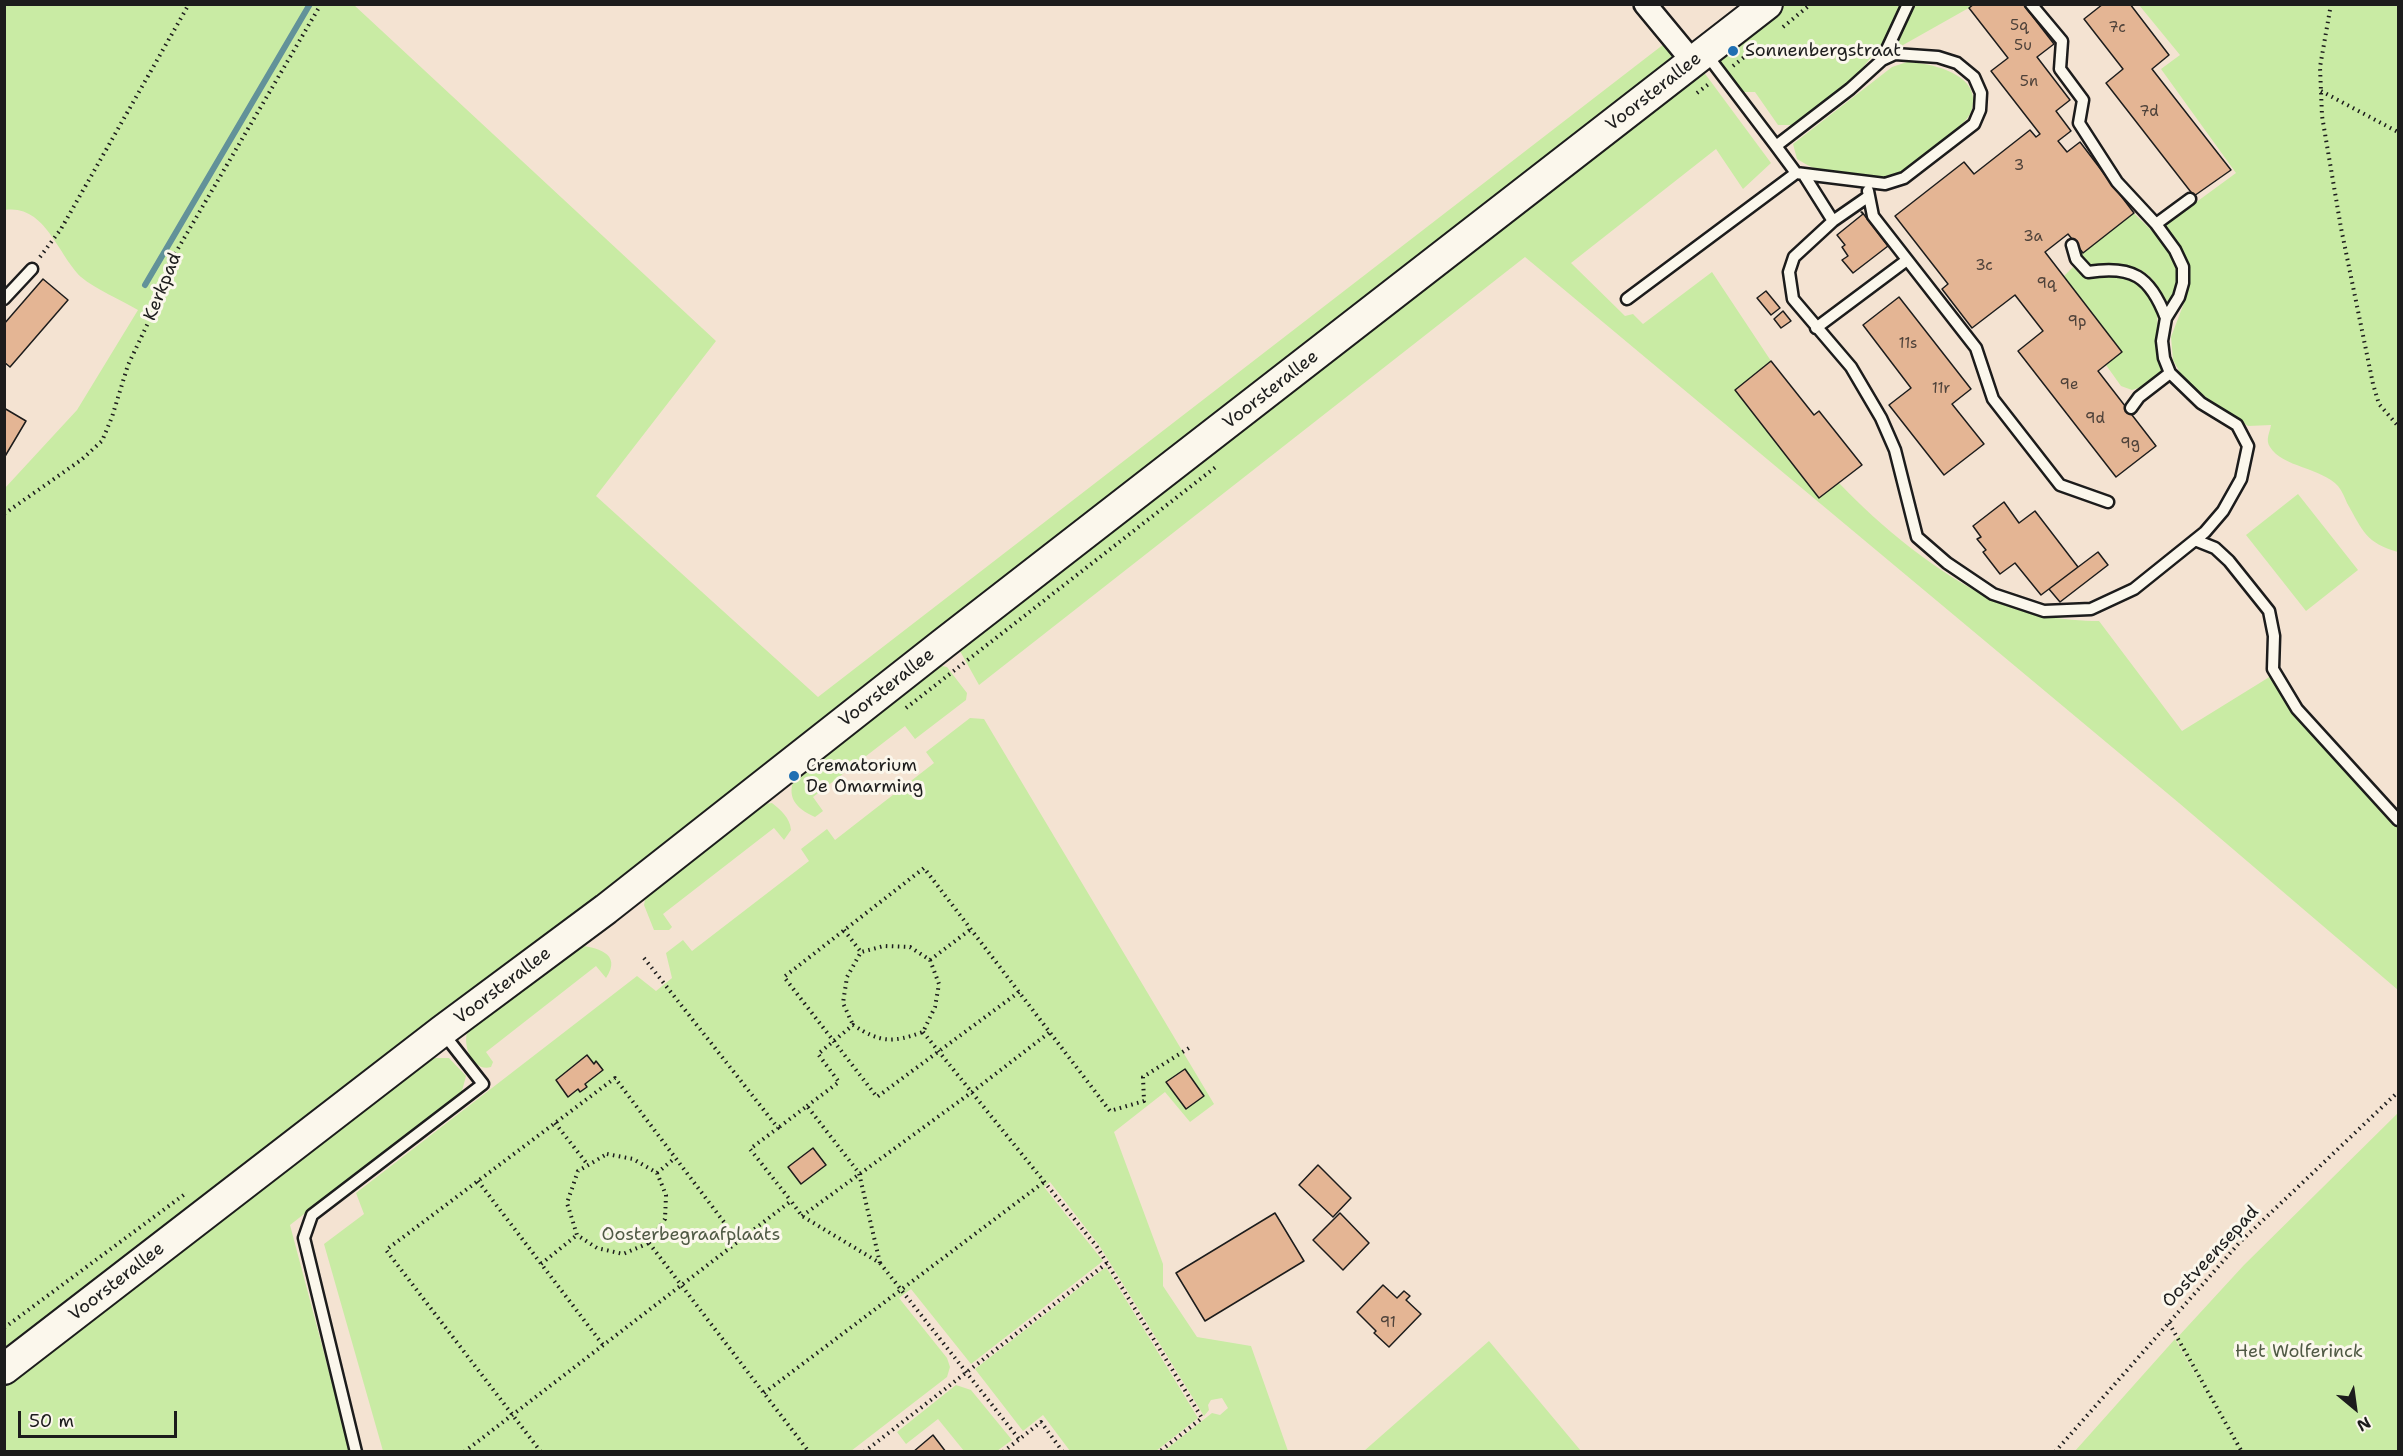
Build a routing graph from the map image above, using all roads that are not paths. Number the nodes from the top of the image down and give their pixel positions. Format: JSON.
{"nodes":[{"id":1,"x":1645,"y":4,"type":"edge"},
{"id":2,"x":1767,"y":4,"type":"edge"},
{"id":3,"x":1908,"y":4,"type":"edge"},
{"id":4,"x":2031,"y":4,"type":"edge"},
{"id":5,"x":1699,"y":57,"type":"junction"},
{"id":6,"x":1882,"y":60,"type":"junction"},
{"id":7,"x":1776,"y":146,"type":"junction"},
{"id":8,"x":1800,"y":174,"type":"junction"},
{"id":9,"x":1866,"y":181,"type":"junction"},
{"id":10,"x":1869,"y":196,"type":"junction"},
{"id":11,"x":2190,"y":198,"type":"dead end"},
{"id":12,"x":1833,"y":220,"type":"junction"},
{"id":13,"x":2156,"y":224,"type":"junction"},
{"id":14,"x":2072,"y":245,"type":"dead end"},
{"id":15,"x":1907,"y":260,"type":"junction"},
{"id":16,"x":32,"y":269,"type":"road end"},
{"id":17,"x":4,"y":299,"type":"edge"},
{"id":18,"x":1627,"y":299,"type":"dead end"},
{"id":19,"x":2166,"y":318,"type":"junction"},
{"id":20,"x":1816,"y":328,"type":"junction"},
{"id":21,"x":2170,"y":373,"type":"junction"},
{"id":22,"x":2131,"y":408,"type":"dead end"},
{"id":23,"x":2108,"y":502,"type":"dead end"},
{"id":24,"x":2194,"y":540,"type":"junction"},
{"id":25,"x":2398,"y":820,"type":"edge"},
{"id":26,"x":442,"y":1031,"type":"junction"},
{"id":27,"x":4,"y":1369,"type":"edge"},
{"id":28,"x":356,"y":1452,"type":"edge"}],
"edges":[{"from":1,"to":5,"type":"street"},
{"from":2,"to":5,"type":"main road","name":"Voorsterallee"},
{"from":3,"to":6,"type":"lane"},
{"from":4,"to":13,"type":"lane"},
{"from":5,"to":7,"type":"lane"},
{"from":5,"to":26,"type":"main road","name":"Voorsterallee"},
{"from":6,"to":7,"type":"lane"},
{"from":6,"to":9,"type":"lane"},
{"from":7,"to":8,"type":"lane"},
{"from":8,"to":9,"type":"lane"},
{"from":8,"to":12,"type":"lane"},
{"from":8,"to":18,"type":"lane"},
{"from":9,"to":10,"type":"lane"},
{"from":10,"to":12,"type":"lane"},
{"from":10,"to":15,"type":"lane"},
{"from":11,"to":13,"type":"lane"},
{"from":12,"to":20,"type":"lane"},
{"from":13,"to":19,"type":"lane"},
{"from":14,"to":19,"type":"lane"},
{"from":15,"to":20,"type":"lane"},
{"from":15,"to":23,"type":"lane"},
{"from":16,"to":17,"type":"lane"},
{"from":19,"to":21,"type":"lane"},
{"from":20,"to":24,"type":"lane"},
{"from":21,"to":22,"type":"lane"},
{"from":21,"to":24,"type":"lane"},
{"from":24,"to":25,"type":"lane"},
{"from":26,"to":27,"type":"main road","name":"Voorsterallee"},
{"from":26,"to":28,"type":"lane"}]}
